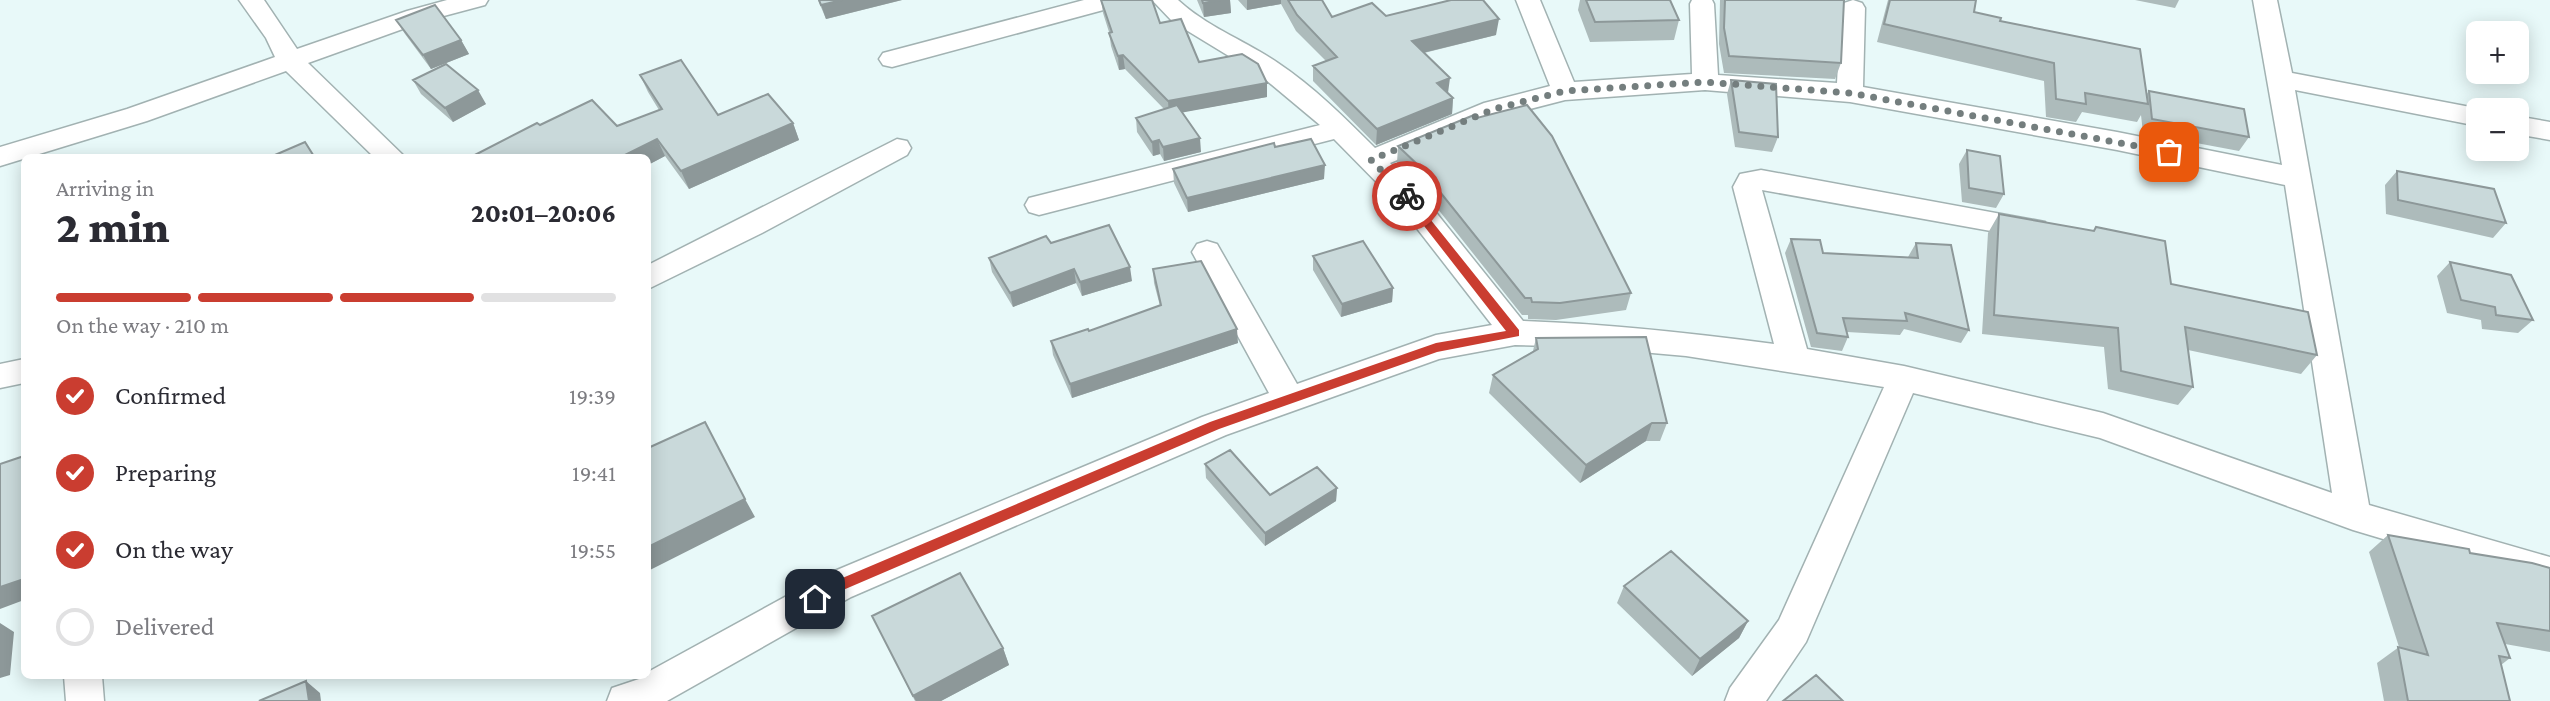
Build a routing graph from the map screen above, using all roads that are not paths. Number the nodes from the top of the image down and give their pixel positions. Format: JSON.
{"nodes":[{"id":1,"x":251,"y":0,"type":"edge"},
{"id":2,"x":476,"y":0,"type":"edge"},
{"id":3,"x":1113,"y":0,"type":"edge"},
{"id":4,"x":1164,"y":0,"type":"edge"},
{"id":5,"x":1528,"y":0,"type":"edge"},
{"id":6,"x":2265,"y":0,"type":"edge"},
{"id":7,"x":1702,"y":4,"type":"dead end"},
{"id":8,"x":1853,"y":8,"type":"dead end"},
{"id":9,"x":892,"y":59,"type":"dead end"},
{"id":10,"x":289,"y":60,"type":"junction"},
{"id":11,"x":2280,"y":79,"type":"junction"},
{"id":12,"x":1705,"y":82,"type":"junction"},
{"id":13,"x":1565,"y":91,"type":"junction"},
{"id":14,"x":1850,"y":93,"type":"junction"},
{"id":15,"x":2466,"y":115,"type":"edge"},
{"id":16,"x":2529,"y":127,"type":"edge"},
{"id":17,"x":1340,"y":129,"type":"junction"},
{"id":18,"x":2550,"y":131,"type":"edge"},
{"id":19,"x":897,"y":148,"type":"dead end"},
{"id":20,"x":388,"y":154,"type":"edge"},
{"id":21,"x":0,"y":157,"type":"edge"},
{"id":22,"x":1371,"y":160,"type":"junction"},
{"id":23,"x":2298,"y":178,"type":"junction"},
{"id":24,"x":1039,"y":205,"type":"dead end"},
{"id":25,"x":2061,"y":233,"type":"edge"},
{"id":26,"x":1207,"y":251,"type":"dead end"},
{"id":27,"x":651,"y":276,"type":"edge"},
{"id":28,"x":1515,"y":333,"type":"junction"},
{"id":29,"x":1794,"y":359,"type":"junction"},
{"id":30,"x":21,"y":372,"type":"edge"},
{"id":31,"x":0,"y":376,"type":"edge"},
{"id":32,"x":1904,"y":378,"type":"junction"},
{"id":33,"x":1289,"y":399,"type":"junction"},
{"id":34,"x":2353,"y":515,"type":"junction"},
{"id":35,"x":2550,"y":573,"type":"edge"},
{"id":36,"x":83,"y":679,"type":"edge"},
{"id":37,"x":647,"y":688,"type":"edge"},
{"id":38,"x":85,"y":701,"type":"edge"},
{"id":39,"x":1744,"y":701,"type":"edge"}],
"edges":[{"from":1,"to":10,"type":"street"},
{"from":2,"to":10,"type":"street"},
{"from":3,"to":9,"type":"street"},
{"from":4,"to":17,"type":"street"},
{"from":5,"to":13,"type":"street"},
{"from":6,"to":11,"type":"street"},
{"from":7,"to":12,"type":"street"},
{"from":8,"to":14,"type":"street"},
{"from":10,"to":20,"type":"street"},
{"from":10,"to":21,"type":"street"},
{"from":11,"to":15,"type":"street"},
{"from":11,"to":23,"type":"street"},
{"from":12,"to":13,"type":"street"},
{"from":12,"to":14,"type":"street"},
{"from":13,"to":22,"type":"street"},
{"from":14,"to":23,"type":"street"},
{"from":16,"to":18,"type":"street"},
{"from":17,"to":22,"type":"street"},
{"from":17,"to":24,"type":"street"},
{"from":19,"to":27,"type":"street"},
{"from":22,"to":28,"type":"street"},
{"from":23,"to":34,"type":"street"},
{"from":25,"to":29,"type":"street"},
{"from":26,"to":33,"type":"street"},
{"from":28,"to":29,"type":"street"},
{"from":28,"to":33,"type":"street"},
{"from":29,"to":32,"type":"street"},
{"from":30,"to":31,"type":"street"},
{"from":32,"to":34,"type":"street"},
{"from":32,"to":39,"type":"street"},
{"from":33,"to":37,"type":"street"},
{"from":34,"to":35,"type":"street"},
{"from":36,"to":38,"type":"street"}]}
